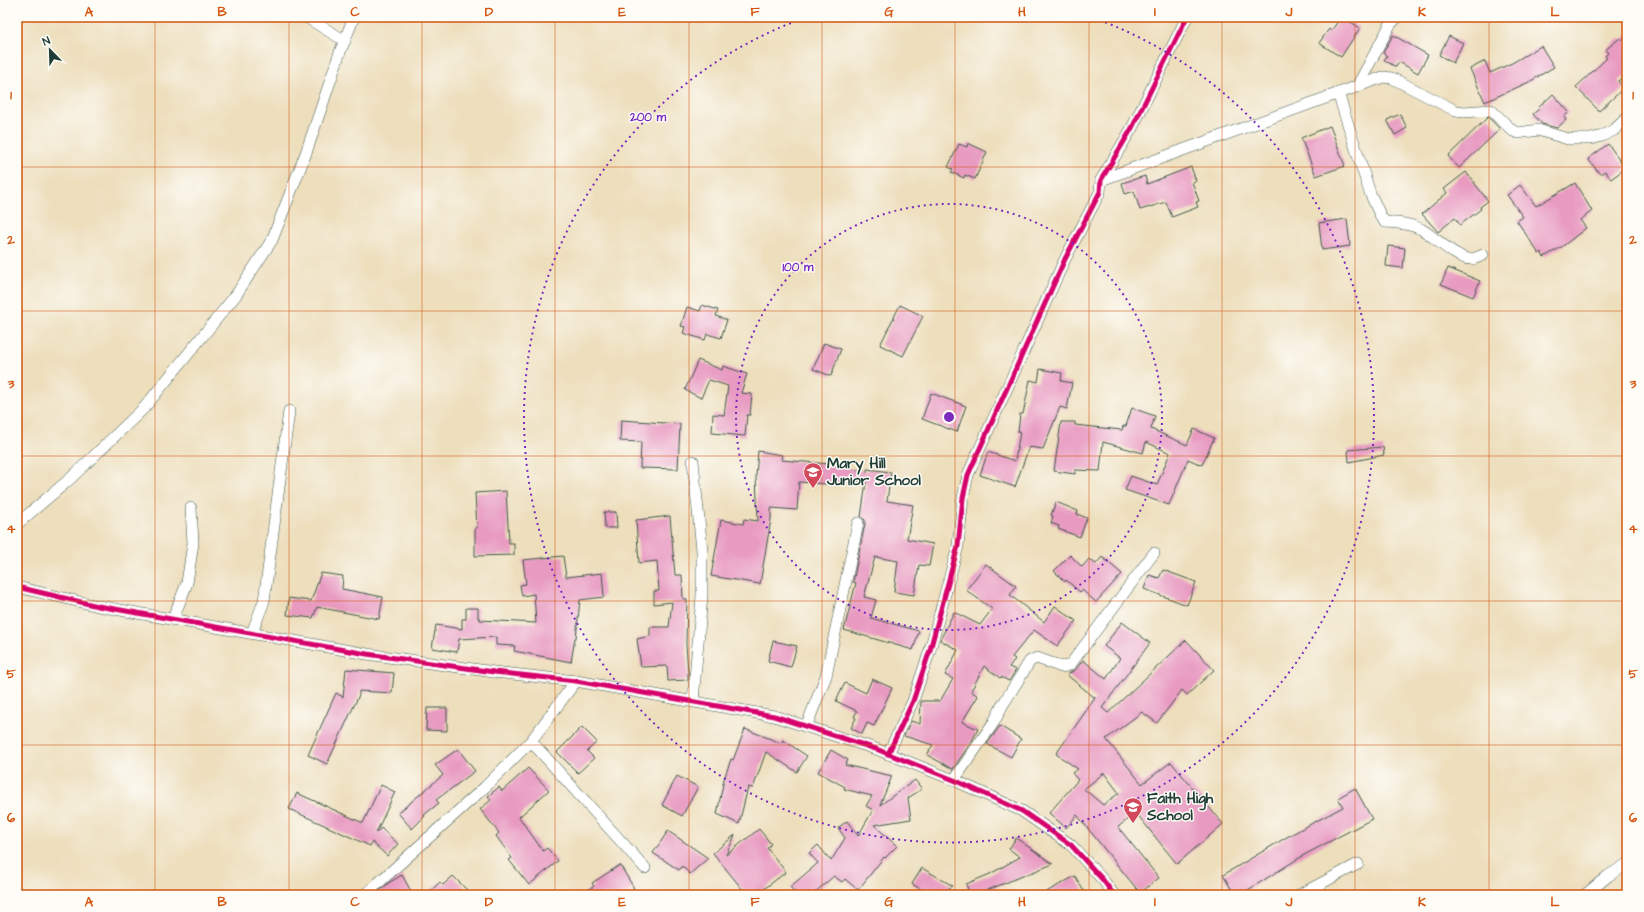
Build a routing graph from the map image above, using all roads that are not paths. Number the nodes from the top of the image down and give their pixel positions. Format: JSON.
{"nodes":[{"id":1,"x":306,"y":17,"type":"edge"},
{"id":2,"x":354,"y":17,"type":"edge"},
{"id":3,"x":1187,"y":17,"type":"edge"},
{"id":4,"x":1397,"y":17,"type":"edge"},
{"id":5,"x":345,"y":41,"type":"junction"},
{"id":6,"x":1358,"y":85,"type":"junction"},
{"id":7,"x":1338,"y":93,"type":"junction"},
{"id":8,"x":1627,"y":118,"type":"edge"},
{"id":9,"x":1101,"y":180,"type":"junction"},
{"id":10,"x":1483,"y":255,"type":"dead end"},
{"id":11,"x":289,"y":411,"type":"dead end"},
{"id":12,"x":694,"y":461,"type":"dead end"},
{"id":13,"x":191,"y":508,"type":"dead end"},
{"id":14,"x":858,"y":523,"type":"dead end"},
{"id":15,"x":17,"y":524,"type":"edge"},
{"id":16,"x":1154,"y":553,"type":"dead end"},
{"id":17,"x":17,"y":586,"type":"edge"},
{"id":18,"x":173,"y":619,"type":"junction"},
{"id":19,"x":252,"y":633,"type":"junction"},
{"id":20,"x":576,"y":681,"type":"junction"},
{"id":21,"x":693,"y":701,"type":"junction"},
{"id":22,"x":806,"y":727,"type":"junction"},
{"id":23,"x":531,"y":740,"type":"junction"},
{"id":24,"x":888,"y":754,"type":"junction"},
{"id":25,"x":954,"y":780,"type":"junction"},
{"id":26,"x":1358,"y":864,"type":"dead end"},
{"id":27,"x":1627,"y":864,"type":"edge"},
{"id":28,"x":645,"y":868,"type":"dead end"},
{"id":29,"x":366,"y":895,"type":"edge"},
{"id":30,"x":1114,"y":895,"type":"edge"},
{"id":31,"x":1299,"y":895,"type":"edge"},
{"id":32,"x":1585,"y":895,"type":"edge"}],
"edges":[{"from":1,"to":5,"type":"street"},
{"from":2,"to":5,"type":"street"},
{"from":3,"to":9,"type":"street"},
{"from":4,"to":6,"type":"street"},
{"from":5,"to":15,"type":"street"},
{"from":6,"to":7,"type":"street"},
{"from":6,"to":8,"type":"street"},
{"from":7,"to":9,"type":"street"},
{"from":7,"to":10,"type":"street"},
{"from":9,"to":24,"type":"street"},
{"from":11,"to":19,"type":"street"},
{"from":12,"to":21,"type":"street"},
{"from":13,"to":18,"type":"street"},
{"from":14,"to":22,"type":"street"},
{"from":16,"to":25,"type":"street"},
{"from":17,"to":18,"type":"street"},
{"from":18,"to":19,"type":"street"},
{"from":19,"to":20,"type":"street"},
{"from":20,"to":21,"type":"street"},
{"from":20,"to":23,"type":"street"},
{"from":21,"to":22,"type":"street"},
{"from":22,"to":24,"type":"street"},
{"from":23,"to":28,"type":"street"},
{"from":23,"to":29,"type":"street"},
{"from":24,"to":25,"type":"street"},
{"from":25,"to":30,"type":"street"},
{"from":26,"to":31,"type":"street"},
{"from":27,"to":32,"type":"street"}]}
